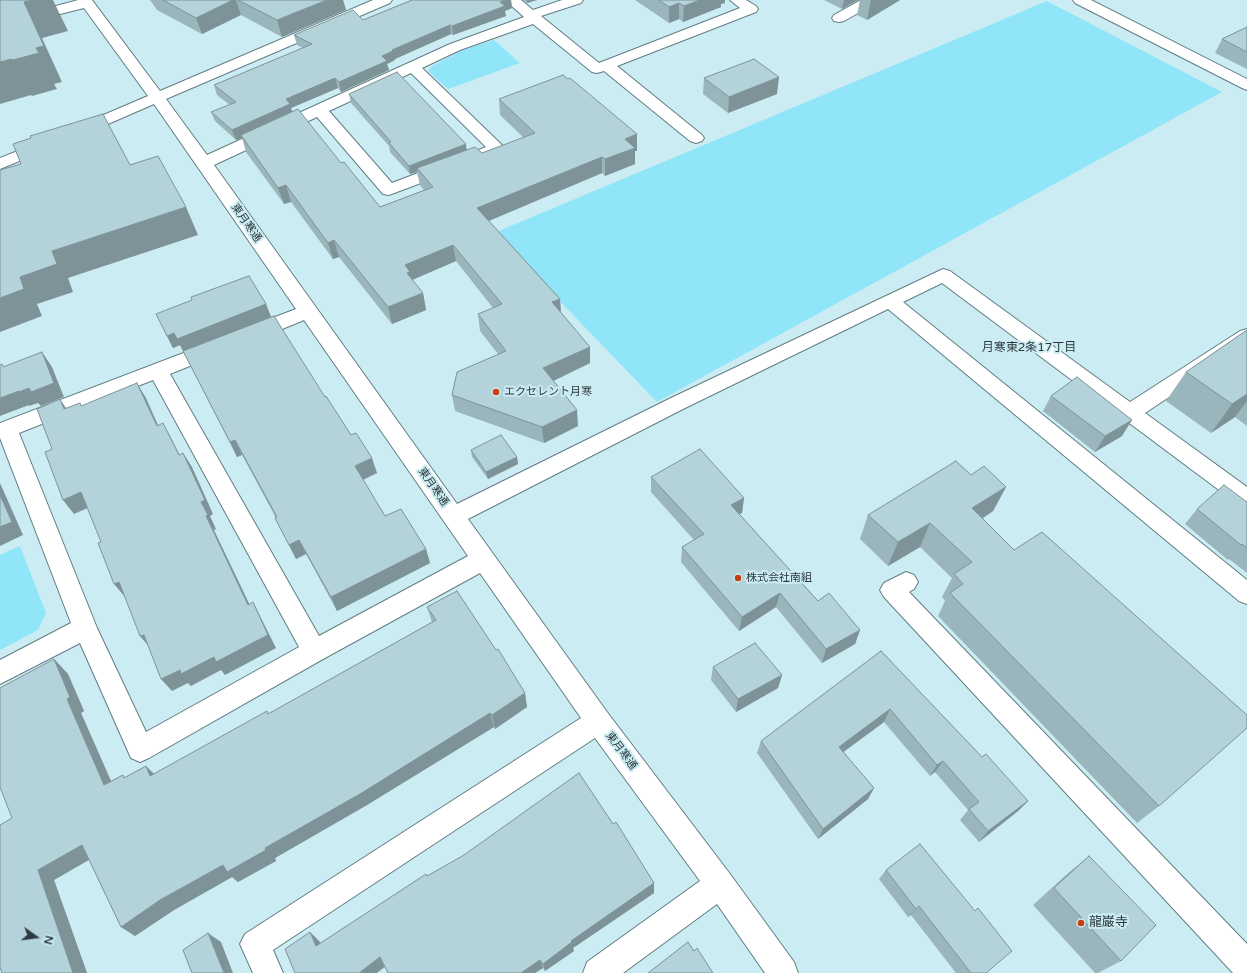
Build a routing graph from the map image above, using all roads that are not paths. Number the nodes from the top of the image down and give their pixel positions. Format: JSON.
{"nodes":[{"id":1,"x":385,"y":0,"type":"edge"},
{"id":2,"x":512,"y":0,"type":"edge"},
{"id":3,"x":576,"y":0,"type":"edge"},
{"id":4,"x":737,"y":0,"type":"edge"},
{"id":5,"x":871,"y":0,"type":"edge"},
{"id":6,"x":1080,"y":0,"type":"edge"},
{"id":7,"x":86,"y":2,"type":"edge"},
{"id":8,"x":533,"y":16,"type":"junction"},
{"id":9,"x":839,"y":18,"type":"dead end"},
{"id":10,"x":0,"y":25,"type":"edge"},
{"id":11,"x":607,"y":66,"type":"junction"},
{"id":12,"x":413,"y":67,"type":"junction"},
{"id":13,"x":1247,"y":85,"type":"edge"},
{"id":14,"x":157,"y":97,"type":"junction"},
{"id":15,"x":318,"y":110,"type":"junction"},
{"id":16,"x":696,"y":138,"type":"dead end"},
{"id":17,"x":204,"y":163,"type":"junction"},
{"id":18,"x":0,"y":164,"type":"edge"},
{"id":19,"x":890,"y":301,"type":"junction"},
{"id":20,"x":309,"y":311,"type":"junction"},
{"id":21,"x":1247,"y":336,"type":"edge"},
{"id":22,"x":158,"y":371,"type":"junction"},
{"id":23,"x":1130,"y":412,"type":"junction"},
{"id":24,"x":1247,"y":499,"type":"edge"},
{"id":25,"x":454,"y":516,"type":"junction"},
{"id":26,"x":483,"y":560,"type":"junction"},
{"id":27,"x":906,"y":582,"type":"dead end"},
{"id":28,"x":1247,"y":594,"type":"edge"},
{"id":29,"x":85,"y":628,"type":"junction"},
{"id":30,"x":314,"y":651,"type":"junction"},
{"id":31,"x":0,"y":674,"type":"edge"},
{"id":32,"x":598,"y":721,"type":"junction"},
{"id":33,"x":720,"y":884,"type":"junction"},
{"id":34,"x":1247,"y":966,"type":"edge"},
{"id":35,"x":268,"y":973,"type":"edge"},
{"id":36,"x":598,"y":973,"type":"edge"},
{"id":37,"x":783,"y":973,"type":"edge"}],
"edges":[{"from":1,"to":14,"type":"street"},
{"from":2,"to":8,"type":"street"},
{"from":3,"to":8,"type":"street"},
{"from":4,"to":11,"type":"street"},
{"from":5,"to":9,"type":"street"},
{"from":6,"to":13,"type":"street"},
{"from":7,"to":10,"type":"street"},
{"from":7,"to":14,"type":"street","name":"東月寒通"},
{"from":8,"to":11,"type":"street"},
{"from":8,"to":12,"type":"street"},
{"from":11,"to":16,"type":"street"},
{"from":12,"to":15,"type":"street"},
{"from":12,"to":15,"type":"street"},
{"from":14,"to":17,"type":"street","name":"東月寒通"},
{"from":14,"to":18,"type":"street"},
{"from":15,"to":17,"type":"street"},
{"from":17,"to":20,"type":"street","name":"東月寒通"},
{"from":19,"to":23,"type":"street"},
{"from":19,"to":25,"type":"street"},
{"from":19,"to":28,"type":"street"},
{"from":20,"to":22,"type":"street"},
{"from":20,"to":25,"type":"street","name":"東月寒通"},
{"from":21,"to":23,"type":"street"},
{"from":22,"to":29,"type":"street"},
{"from":22,"to":30,"type":"street"},
{"from":23,"to":24,"type":"street"},
{"from":25,"to":26,"type":"street","name":"東月寒通"},
{"from":26,"to":30,"type":"street"},
{"from":26,"to":32,"type":"street","name":"東月寒通"},
{"from":27,"to":34,"type":"street"},
{"from":29,"to":30,"type":"street"},
{"from":29,"to":31,"type":"street"},
{"from":32,"to":33,"type":"street","name":"東月寒通"},
{"from":32,"to":35,"type":"street"},
{"from":33,"to":36,"type":"street"},
{"from":33,"to":37,"type":"street","name":"東月寒通"}]}
